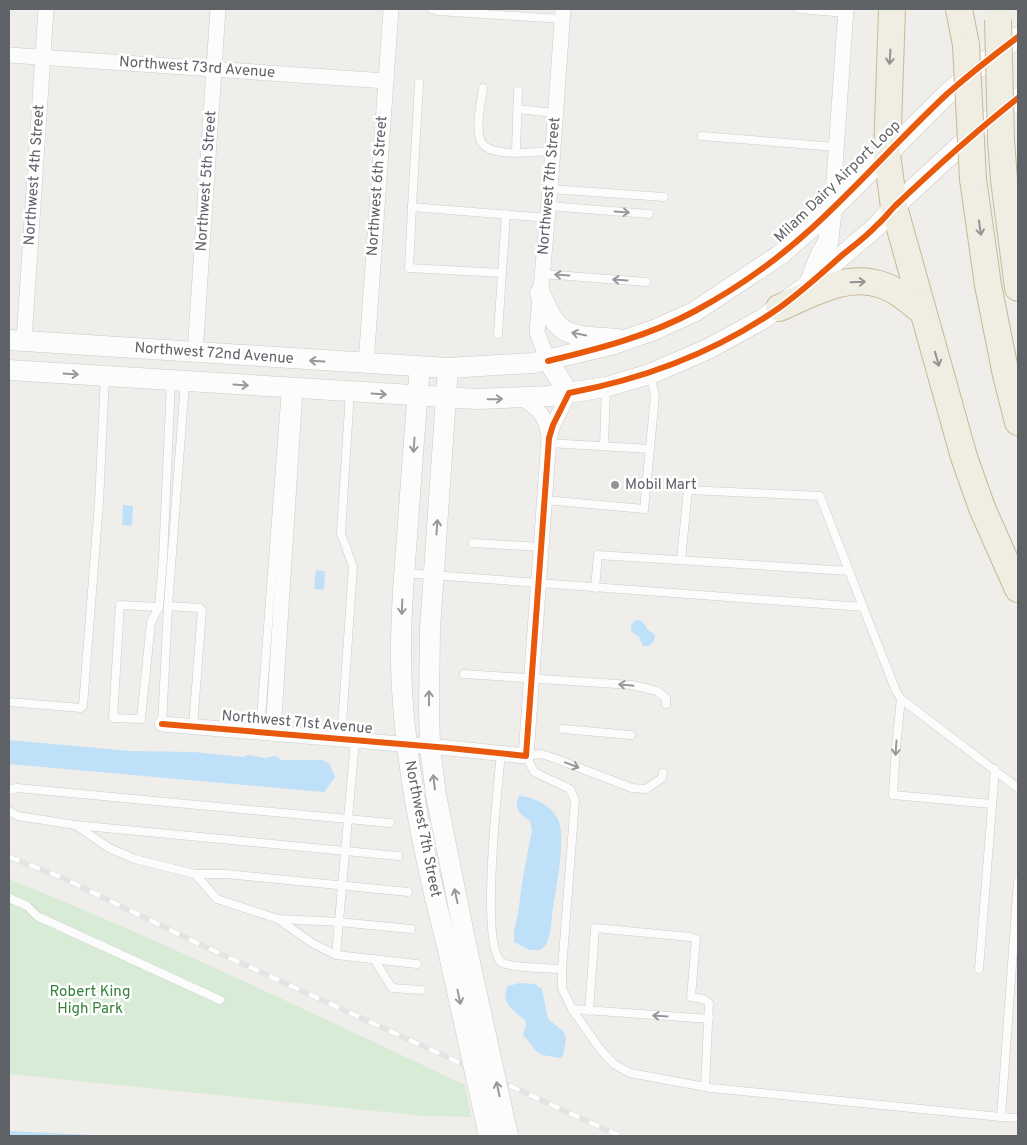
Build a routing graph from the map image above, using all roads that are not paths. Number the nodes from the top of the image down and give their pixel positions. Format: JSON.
{"nodes":[{"id":1,"x":46,"y":9,"type":"edge"},
{"id":2,"x":218,"y":9,"type":"edge"},
{"id":3,"x":391,"y":9,"type":"edge"},
{"id":4,"x":432,"y":9,"type":"edge"},
{"id":5,"x":799,"y":9,"type":"edge"},
{"id":6,"x":892,"y":9,"type":"edge"},
{"id":7,"x":959,"y":9,"type":"edge"},
{"id":8,"x":966,"y":9,"type":"edge"},
{"id":9,"x":846,"y":11,"type":"edge"},
{"id":10,"x":529,"y":13,"type":"edge"},
{"id":11,"x":563,"y":14,"type":"edge"},
{"id":12,"x":998,"y":14,"type":"edge"},
{"id":13,"x":1018,"y":37,"type":"edge"},
{"id":14,"x":966,"y":46,"type":"junction"},
{"id":15,"x":9,"y":55,"type":"edge"},
{"id":16,"x":43,"y":58,"type":"junction"},
{"id":17,"x":214,"y":69,"type":"junction"},
{"id":18,"x":386,"y":81,"type":"junction"},
{"id":19,"x":418,"y":83,"type":"dead end"},
{"id":20,"x":483,"y":88,"type":"dead end"},
{"id":21,"x":518,"y":91,"type":"dead end"},
{"id":22,"x":1018,"y":98,"type":"edge"},
{"id":23,"x":517,"y":109,"type":"junction"},
{"id":24,"x":555,"y":113,"type":"junction"},
{"id":25,"x":702,"y":136,"type":"dead end"},
{"id":26,"x":836,"y":147,"type":"junction"},
{"id":27,"x":553,"y":151,"type":"junction"},
{"id":28,"x":516,"y":152,"type":"junction"},
{"id":29,"x":887,"y":154,"type":"junction"},
{"id":30,"x":550,"y":188,"type":"junction"},
{"id":31,"x":664,"y":196,"type":"dead end"},
{"id":32,"x":412,"y":207,"type":"junction"},
{"id":33,"x":894,"y":207,"type":"junction"},
{"id":34,"x":832,"y":209,"type":"junction"},
{"id":35,"x":548,"y":212,"type":"junction"},
{"id":36,"x":506,"y":214,"type":"junction"},
{"id":37,"x":649,"y":214,"type":"dead end"},
{"id":38,"x":502,"y":274,"type":"junction"},
{"id":39,"x":646,"y":282,"type":"dead end"},
{"id":40,"x":541,"y":283,"type":"junction"},
{"id":41,"x":809,"y":284,"type":"junction"},
{"id":42,"x":1018,"y":288,"type":"edge"},
{"id":43,"x":779,"y":308,"type":"junction"},
{"id":44,"x":923,"y":312,"type":"junction"},
{"id":45,"x":498,"y":334,"type":"dead end"},
{"id":46,"x":627,"y":340,"type":"junction"},
{"id":47,"x":16,"y":341,"type":"edge"},
{"id":48,"x":195,"y":353,"type":"junction"},
{"id":49,"x":548,"y":361,"type":"junction"},
{"id":50,"x":366,"y":364,"type":"junction"},
{"id":51,"x":420,"y":367,"type":"junction"},
{"id":52,"x":448,"y":368,"type":"junction"},
{"id":53,"x":15,"y":370,"type":"edge"},
{"id":54,"x":650,"y":374,"type":"junction"},
{"id":55,"x":105,"y":376,"type":"junction"},
{"id":56,"x":183,"y":382,"type":"junction"},
{"id":57,"x":606,"y":386,"type":"junction"},
{"id":58,"x":291,"y":389,"type":"junction"},
{"id":59,"x":350,"y":392,"type":"junction"},
{"id":60,"x":569,"y":393,"type":"junction"},
{"id":61,"x":417,"y":397,"type":"junction"},
{"id":62,"x":446,"y":398,"type":"junction"},
{"id":63,"x":522,"y":398,"type":"junction"},
{"id":64,"x":1018,"y":422,"type":"edge"},
{"id":65,"x":549,"y":440,"type":"junction"},
{"id":66,"x":604,"y":446,"type":"junction"},
{"id":67,"x":650,"y":449,"type":"junction"},
{"id":68,"x":545,"y":500,"type":"junction"},
{"id":69,"x":473,"y":542,"type":"dead end"},
{"id":70,"x":542,"y":547,"type":"junction"},
{"id":71,"x":681,"y":560,"type":"junction"},
{"id":72,"x":849,"y":571,"type":"junction"},
{"id":73,"x":404,"y":573,"type":"junction"},
{"id":74,"x":434,"y":575,"type":"junction"},
{"id":75,"x":539,"y":584,"type":"junction"},
{"id":76,"x":595,"y":588,"type":"junction"},
{"id":77,"x":1018,"y":589,"type":"edge"},
{"id":78,"x":168,"y":606,"type":"junction"},
{"id":79,"x":159,"y":607,"type":"junction"},
{"id":80,"x":863,"y":608,"type":"junction"},
{"id":81,"x":464,"y":674,"type":"dead end"},
{"id":82,"x":532,"y":678,"type":"junction"},
{"id":83,"x":901,"y":699,"type":"junction"},
{"id":84,"x":9,"y":702,"type":"edge"},
{"id":85,"x":666,"y":704,"type":"dead end"},
{"id":86,"x":162,"y":724,"type":"joint"},
{"id":87,"x":193,"y":726,"type":"junction"},
{"id":88,"x":563,"y":729,"type":"dead end"},
{"id":89,"x":267,"y":733,"type":"junction"},
{"id":90,"x":631,"y":735,"type":"dead end"},
{"id":91,"x":348,"y":740,"type":"junction"},
{"id":92,"x":406,"y":745,"type":"junction"},
{"id":93,"x":430,"y":747,"type":"junction"},
{"id":94,"x":501,"y":753,"type":"junction"},
{"id":95,"x":526,"y":756,"type":"junction"},
{"id":96,"x":995,"y":769,"type":"junction"},
{"id":97,"x":663,"y":773,"type":"dead end"},
{"id":98,"x":1018,"y":788,"type":"edge"},
{"id":99,"x":9,"y":790,"type":"edge"},
{"id":100,"x":992,"y":804,"type":"junction"},
{"id":101,"x":9,"y":812,"type":"edge"},
{"id":102,"x":348,"y":819,"type":"junction"},
{"id":103,"x":390,"y":823,"type":"dead end"},
{"id":104,"x":75,"y":825,"type":"junction"},
{"id":105,"x":345,"y":850,"type":"junction"},
{"id":106,"x":398,"y":856,"type":"dead end"},
{"id":107,"x":196,"y":874,"type":"junction"},
{"id":108,"x":1018,"y":881,"type":"edge"},
{"id":109,"x":342,"y":886,"type":"junction"},
{"id":110,"x":408,"y":892,"type":"dead end"},
{"id":111,"x":9,"y":898,"type":"edge"},
{"id":112,"x":278,"y":919,"type":"junction"},
{"id":113,"x":338,"y":922,"type":"junction"},
{"id":114,"x":411,"y":929,"type":"dead end"},
{"id":115,"x":457,"y":947,"type":"junction"},
{"id":116,"x":336,"y":955,"type":"junction"},
{"id":117,"x":374,"y":959,"type":"junction"},
{"id":118,"x":417,"y":964,"type":"dead end"},
{"id":119,"x":562,"y":969,"type":"junction"},
{"id":120,"x":979,"y":969,"type":"dead end"},
{"id":121,"x":422,"y":990,"type":"dead end"},
{"id":122,"x":220,"y":1000,"type":"dead end"},
{"id":123,"x":572,"y":1009,"type":"junction"},
{"id":124,"x":589,"y":1011,"type":"junction"},
{"id":125,"x":709,"y":1019,"type":"junction"},
{"id":126,"x":705,"y":1087,"type":"junction"},
{"id":127,"x":1001,"y":1117,"type":"junction"},
{"id":128,"x":1018,"y":1118,"type":"edge"},
{"id":129,"x":489,"y":1136,"type":"edge"},
{"id":130,"x":508,"y":1136,"type":"edge"}],
"edges":[{"from":1,"to":16,"type":"street","name":"Northwest 4th Street"},
{"from":2,"to":17,"type":"street","name":"Northwest 5th Street"},
{"from":3,"to":18,"type":"street","name":"Northwest 6th Street"},
{"from":4,"to":10,"type":"lane"},
{"from":5,"to":9,"type":"lane"},
{"from":6,"to":29,"type":"highway","one_way":true},
{"from":7,"to":14,"type":"highway"},
{"from":8,"to":14,"type":"highway"},
{"from":9,"to":26,"type":"street"},
{"from":10,"to":11,"type":"lane"},
{"from":11,"to":24,"type":"street","name":"Northwest 7th Street"},
{"from":12,"to":42,"type":"highway","bridge":true},
{"from":13,"to":29,"type":"main road","name":"Milam Dairy Airport Loop"},
{"from":14,"to":64,"type":"highway","one_way":true,"bridge":true},
{"from":15,"to":16,"type":"street","name":"Northwest 73rd Avenue"},
{"from":16,"to":17,"type":"street","name":"Northwest 73rd Avenue"},
{"from":16,"to":47,"type":"street","name":"Northwest 4th Street"},
{"from":17,"to":18,"type":"street","name":"Northwest 73rd Avenue"},
{"from":17,"to":48,"type":"street","name":"Northwest 5th Street"},
{"from":18,"to":50,"type":"street","name":"Northwest 6th Street"},
{"from":19,"to":32,"type":"lane"},
{"from":20,"to":28,"type":"lane"},
{"from":21,"to":23,"type":"lane"},
{"from":22,"to":33,"type":"main road"},
{"from":23,"to":24,"type":"lane"},
{"from":23,"to":28,"type":"lane"},
{"from":24,"to":27,"type":"street","name":"Northwest 7th Street"},
{"from":25,"to":26,"type":"lane"},
{"from":26,"to":34,"type":"street"},
{"from":27,"to":28,"type":"lane"},
{"from":27,"to":30,"type":"street","name":"Northwest 7th Street"},
{"from":29,"to":33,"type":"highway"},
{"from":29,"to":34,"type":"main road","name":"Milam Dairy Airport Loop"},
{"from":30,"to":31,"type":"lane"},
{"from":30,"to":35,"type":"street","name":"Northwest 7th Street"},
{"from":32,"to":36,"type":"lane"},
{"from":32,"to":38,"type":"lane"},
{"from":33,"to":41,"type":"main road"},
{"from":33,"to":44,"type":"highway"},
{"from":34,"to":41,"type":"main road"},
{"from":34,"to":46,"type":"main road","name":"Milam Dairy Airport Loop"},
{"from":35,"to":36,"type":"lane"},
{"from":35,"to":37,"type":"lane","one_way":true},
{"from":35,"to":40,"type":"street","name":"Northwest 7th Street"},
{"from":36,"to":38,"type":"lane"},
{"from":38,"to":45,"type":"lane"},
{"from":39,"to":40,"type":"lane","one_way":true},
{"from":46,"to":40,"type":"main road","one_way":true},
{"from":40,"to":49,"type":"street","name":"Northwest 7th Street"},
{"from":41,"to":43,"type":"main road"},
{"from":43,"to":44,"type":"highway","one_way":true},
{"from":43,"to":54,"type":"main road"},
{"from":44,"to":77,"type":"highway","one_way":true},
{"from":46,"to":49,"type":"main road","name":"Milam Dairy Airport Loop"},
{"from":47,"to":48,"type":"main road","name":"Northwest 72nd Avenue"},
{"from":47,"to":53,"type":"main road"},
{"from":50,"to":48,"type":"main road","name":"Northwest 72nd Avenue","one_way":true},
{"from":48,"to":56,"type":"main road"},
{"from":49,"to":52,"type":"main road","name":"Milam Dairy Airport Loop"},
{"from":49,"to":60,"type":"main road"},
{"from":50,"to":51,"type":"main road","name":"Northwest 72nd Avenue"},
{"from":51,"to":52,"type":"main road","name":"Northwest 72nd Avenue"},
{"from":51,"to":61,"type":"main road","name":"Northwest 7th Street"},
{"from":52,"to":62,"type":"main road","name":"Northwest 7th Street"},
{"from":53,"to":55,"type":"main road","name":"Northwest 72nd Avenue","one_way":true},
{"from":54,"to":57,"type":"main road"},
{"from":54,"to":67,"type":"lane"},
{"from":55,"to":56,"type":"main road","name":"Northwest 72nd Avenue"},
{"from":55,"to":84,"type":"lane"},
{"from":56,"to":58,"type":"main road","name":"Northwest 72nd Avenue","one_way":true},
{"from":56,"to":78,"type":"lane"},
{"from":56,"to":79,"type":"lane"},
{"from":57,"to":60,"type":"main road"},
{"from":57,"to":66,"type":"lane"},
{"from":58,"to":59,"type":"main road","name":"Northwest 72nd Avenue"},
{"from":58,"to":89,"type":"street"},
{"from":59,"to":61,"type":"main road","name":"Northwest 72nd Avenue","one_way":true},
{"from":59,"to":91,"type":"lane"},
{"from":60,"to":63,"type":"main road"},
{"from":60,"to":65,"type":"street"},
{"from":61,"to":62,"type":"main road"},
{"from":61,"to":73,"type":"main road","name":"Northwest 7th Street","one_way":true},
{"from":62,"to":63,"type":"main road","one_way":true},
{"from":74,"to":62,"type":"main road","name":"Northwest 7th Street","one_way":true},
{"from":63,"to":65,"type":"street"},
{"from":65,"to":66,"type":"lane"},
{"from":65,"to":68,"type":"street"},
{"from":66,"to":67,"type":"lane"},
{"from":67,"to":68,"type":"lane"},
{"from":68,"to":70,"type":"street"},
{"from":69,"to":70,"type":"lane"},
{"from":70,"to":75,"type":"street"},
{"from":71,"to":72,"type":"lane"},
{"from":71,"to":72,"type":"lane"},
{"from":71,"to":76,"type":"lane"},
{"from":72,"to":80,"type":"lane"},
{"from":73,"to":74,"type":"lane"},
{"from":73,"to":92,"type":"main road","name":"Northwest 7th Street","one_way":true},
{"from":74,"to":75,"type":"lane"},
{"from":93,"to":74,"type":"main road","name":"Northwest 7th Street","one_way":true},
{"from":75,"to":76,"type":"lane"},
{"from":75,"to":82,"type":"street"},
{"from":76,"to":80,"type":"lane"},
{"from":78,"to":86,"type":"lane"},
{"from":78,"to":87,"type":"lane"},
{"from":79,"to":79,"type":"lane"},
{"from":80,"to":83,"type":"lane"},
{"from":81,"to":82,"type":"lane"},
{"from":85,"to":82,"type":"lane","one_way":true},
{"from":82,"to":95,"type":"street"},
{"from":83,"to":96,"type":"lane"},
{"from":83,"to":100,"type":"lane","one_way":true},
{"from":86,"to":87,"type":"street","name":"Northwest 71st Avenue"},
{"from":87,"to":89,"type":"street","name":"Northwest 71st Avenue"},
{"from":88,"to":90,"type":"lane"},
{"from":89,"to":91,"type":"street","name":"Northwest 71st Avenue"},
{"from":91,"to":92,"type":"street","name":"Northwest 71st Avenue"},
{"from":91,"to":102,"type":"lane"},
{"from":92,"to":93,"type":"street","name":"Northwest 71st Avenue"},
{"from":92,"to":115,"type":"main road","name":"Northwest 7th Street"},
{"from":93,"to":94,"type":"street","name":"Northwest 71st Avenue"},
{"from":115,"to":93,"type":"main road","name":"Northwest 7th Street","one_way":true},
{"from":94,"to":95,"type":"street","name":"Northwest 71st Avenue"},
{"from":94,"to":119,"type":"lane"},
{"from":95,"to":97,"type":"lane","one_way":true},
{"from":95,"to":119,"type":"lane"},
{"from":96,"to":98,"type":"lane"},
{"from":96,"to":100,"type":"lane"},
{"from":99,"to":102,"type":"lane"},
{"from":100,"to":120,"type":"lane"},
{"from":101,"to":104,"type":"lane"},
{"from":102,"to":103,"type":"lane"},
{"from":102,"to":105,"type":"lane"},
{"from":104,"to":105,"type":"lane"},
{"from":104,"to":107,"type":"lane"},
{"from":105,"to":106,"type":"lane"},
{"from":105,"to":109,"type":"lane"},
{"from":107,"to":109,"type":"lane"},
{"from":107,"to":112,"type":"lane"},
{"from":108,"to":127,"type":"lane"},
{"from":109,"to":110,"type":"lane"},
{"from":109,"to":113,"type":"lane"},
{"from":111,"to":122,"type":"lane"},
{"from":112,"to":113,"type":"lane"},
{"from":112,"to":116,"type":"lane"},
{"from":113,"to":114,"type":"lane"},
{"from":113,"to":116,"type":"lane"},
{"from":115,"to":129,"type":"main road","name":"Northwest 7th Street","one_way":true,"bridge":true},
{"from":130,"to":115,"type":"main road","name":"Northwest 7th Street","one_way":true,"bridge":true},
{"from":116,"to":117,"type":"lane"},
{"from":117,"to":118,"type":"lane"},
{"from":117,"to":121,"type":"lane"},
{"from":119,"to":123,"type":"lane"},
{"from":123,"to":124,"type":"lane"},
{"from":123,"to":126,"type":"lane"},
{"from":125,"to":124,"type":"lane","one_way":true},
{"from":124,"to":125,"type":"lane"},
{"from":125,"to":126,"type":"lane"},
{"from":126,"to":127,"type":"lane"},
{"from":127,"to":128,"type":"lane"}]}
